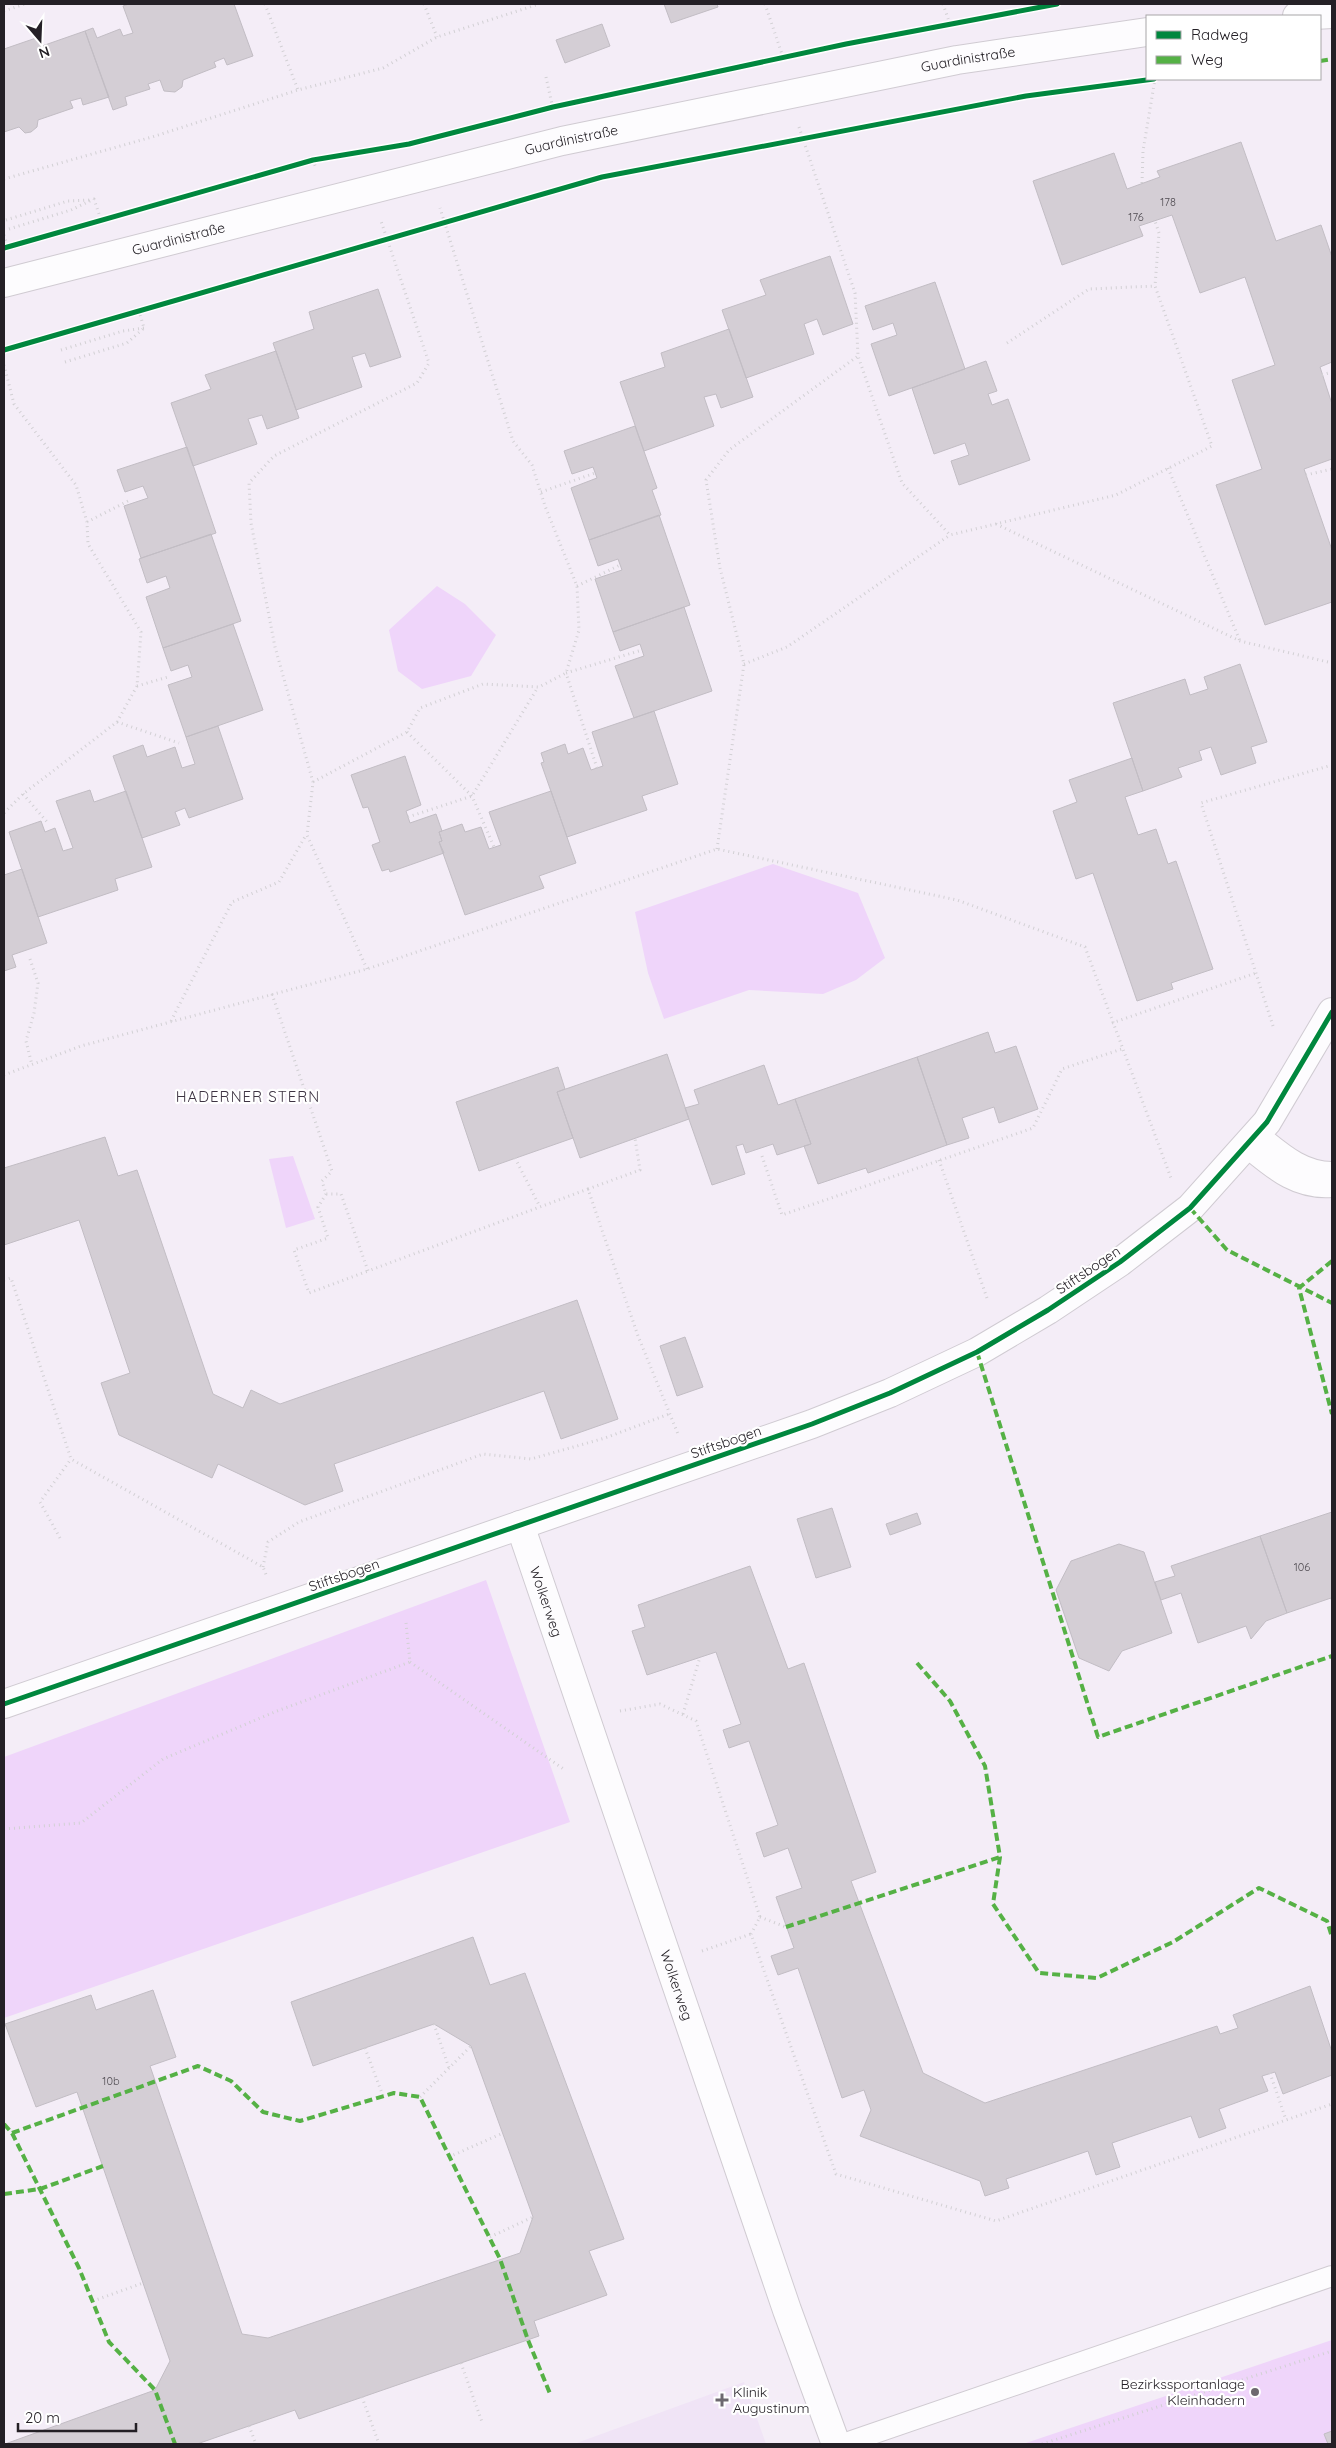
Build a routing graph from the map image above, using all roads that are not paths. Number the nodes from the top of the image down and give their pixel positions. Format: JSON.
{"nodes":[{"id":1,"x":1332,"y":14,"type":"edge"},
{"id":2,"x":1314,"y":15,"type":"edge"},
{"id":3,"x":1146,"y":32,"type":"edge"},
{"id":4,"x":4,"y":283,"type":"edge"},
{"id":5,"x":1332,"y":1012,"type":"edge"},
{"id":6,"x":1251,"y":1139,"type":"junction"},
{"id":7,"x":1332,"y":1172,"type":"edge"},
{"id":8,"x":1332,"y":1187,"type":"edge"},
{"id":9,"x":520,"y":1525,"type":"junction"},
{"id":10,"x":4,"y":1704,"type":"edge"},
{"id":11,"x":1332,"y":2276,"type":"edge"},
{"id":12,"x":836,"y":2444,"type":"edge"},
{"id":13,"x":843,"y":2444,"type":"edge"}],
"edges":[{"from":1,"to":2,"type":"street"},
{"from":3,"to":4,"type":"street","name":"Guardinistraße"},
{"from":5,"to":6,"type":"street","name":"Stiftsbogen"},
{"from":6,"to":7,"type":"lane"},
{"from":6,"to":8,"type":"lane"},
{"from":6,"to":9,"type":"street","name":"Stiftsbogen"},
{"from":9,"to":10,"type":"street","name":"Stiftsbogen"},
{"from":9,"to":12,"type":"street","name":"Wolkerweg"},
{"from":11,"to":13,"type":"lane"}]}
